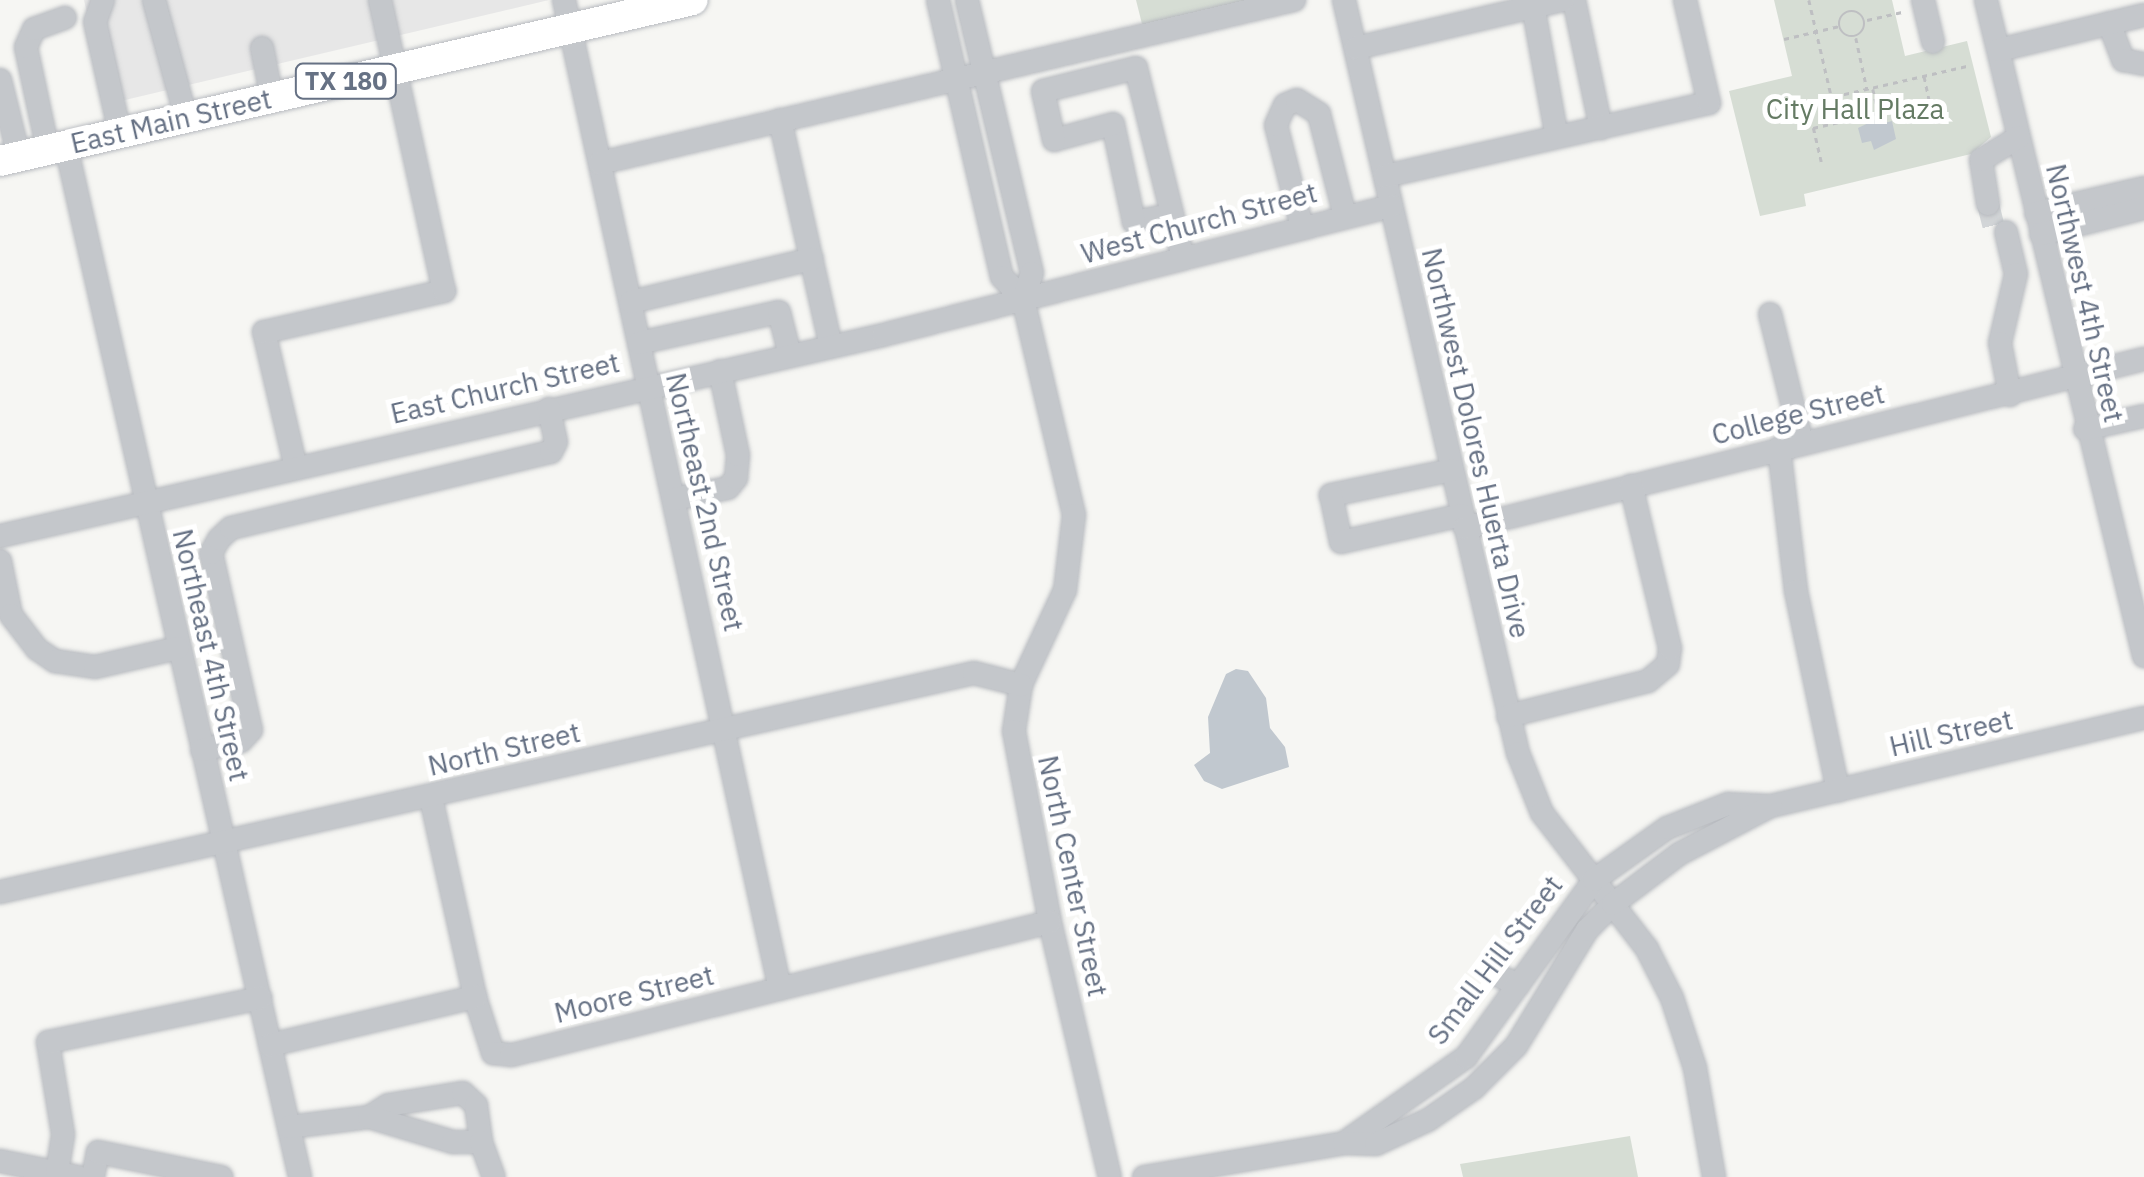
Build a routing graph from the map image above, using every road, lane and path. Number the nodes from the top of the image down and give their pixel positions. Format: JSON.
{"nodes":[{"id":1,"x":103,"y":0,"type":"edge"},
{"id":2,"x":154,"y":0,"type":"edge"},
{"id":3,"x":380,"y":0,"type":"edge"},
{"id":4,"x":693,"y":0,"type":"edge"},
{"id":5,"x":938,"y":0,"type":"edge"},
{"id":6,"x":967,"y":0,"type":"edge"},
{"id":7,"x":1294,"y":0,"type":"edge"},
{"id":8,"x":1562,"y":0,"type":"edge"},
{"id":9,"x":1574,"y":0,"type":"edge"},
{"id":10,"x":1685,"y":0,"type":"edge"},
{"id":11,"x":1809,"y":0,"type":"edge"},
{"id":12,"x":1847,"y":0,"type":"edge"},
{"id":13,"x":1986,"y":0,"type":"edge"},
{"id":14,"x":1353,"y":2,"type":"edge"},
{"id":15,"x":1532,"y":3,"type":"edge"},
{"id":16,"x":1924,"y":3,"type":"edge"},
{"id":17,"x":1849,"y":11,"type":"junction"},
{"id":18,"x":567,"y":14,"type":"edge"},
{"id":19,"x":2144,"y":15,"type":"edge"},
{"id":20,"x":65,"y":18,"type":"dead end"},
{"id":21,"x":1865,"y":20,"type":"junction"},
{"id":22,"x":2109,"y":24,"type":"junction"},
{"id":23,"x":1840,"y":26,"type":"junction"},
{"id":24,"x":1816,"y":32,"type":"junction"},
{"id":25,"x":1855,"y":36,"type":"junction"},
{"id":26,"x":1784,"y":39,"type":"dead end"},
{"id":27,"x":1932,"y":42,"type":"dead end"},
{"id":28,"x":262,"y":48,"type":"dead end"},
{"id":29,"x":1356,"y":48,"type":"junction"},
{"id":30,"x":1998,"y":50,"type":"junction"},
{"id":31,"x":2144,"y":64,"type":"edge"},
{"id":32,"x":1967,"y":66,"type":"dead end"},
{"id":33,"x":396,"y":69,"type":"junction"},
{"id":34,"x":985,"y":74,"type":"junction"},
{"id":35,"x":1923,"y":76,"type":"junction"},
{"id":36,"x":0,"y":80,"type":"edge"},
{"id":37,"x":957,"y":81,"type":"junction"},
{"id":38,"x":1870,"y":88,"type":"junction"},
{"id":39,"x":1832,"y":97,"type":"junction"},
{"id":40,"x":272,"y":98,"type":"junction"},
{"id":41,"x":1766,"y":112,"type":"dead end"},
{"id":42,"x":1878,"y":112,"type":"junction"},
{"id":43,"x":4,"y":113,"type":"edge"},
{"id":44,"x":186,"y":118,"type":"junction"},
{"id":45,"x":780,"y":120,"type":"junction"},
{"id":46,"x":1837,"y":122,"type":"junction"},
{"id":47,"x":1601,"y":128,"type":"junction"},
{"id":48,"x":120,"y":133,"type":"junction"},
{"id":49,"x":1558,"y":137,"type":"junction"},
{"id":50,"x":2021,"y":145,"type":"junction"},
{"id":51,"x":33,"y":153,"type":"edge"},
{"id":52,"x":1821,"y":162,"type":"dead end"},
{"id":53,"x":600,"y":163,"type":"junction"},
{"id":54,"x":1385,"y":176,"type":"junction"},
{"id":55,"x":2144,"y":188,"type":"edge"},
{"id":56,"x":1993,"y":202,"type":"tunnel mouth"},
{"id":57,"x":1391,"y":206,"type":"junction"},
{"id":58,"x":2144,"y":208,"type":"edge"},
{"id":59,"x":1170,"y":215,"type":"junction"},
{"id":60,"x":1345,"y":216,"type":"junction"},
{"id":61,"x":2038,"y":224,"type":"junction"},
{"id":62,"x":1302,"y":227,"type":"junction"},
{"id":63,"x":2001,"y":234,"type":"tunnel mouth"},
{"id":64,"x":1183,"y":258,"type":"junction"},
{"id":65,"x":812,"y":260,"type":"junction"},
{"id":66,"x":1023,"y":300,"type":"junction"},
{"id":67,"x":630,"y":302,"type":"junction"},
{"id":68,"x":1770,"y":314,"type":"dead end"},
{"id":69,"x":639,"y":343,"type":"junction"},
{"id":70,"x":830,"y":346,"type":"junction"},
{"id":71,"x":790,"y":355,"type":"junction"},
{"id":72,"x":2144,"y":359,"type":"edge"},
{"id":73,"x":720,"y":371,"type":"junction"},
{"id":74,"x":2072,"y":377,"type":"junction"},
{"id":75,"x":648,"y":386,"type":"junction"},
{"id":76,"x":2010,"y":394,"type":"junction"},
{"id":77,"x":549,"y":409,"type":"junction"},
{"id":78,"x":2144,"y":416,"type":"edge"},
{"id":79,"x":2086,"y":429,"type":"junction"},
{"id":80,"x":1790,"y":445,"type":"junction"},
{"id":81,"x":296,"y":468,"type":"junction"},
{"id":82,"x":1452,"y":470,"type":"junction"},
{"id":83,"x":1631,"y":486,"type":"junction"},
{"id":84,"x":674,"y":499,"type":"junction"},
{"id":85,"x":144,"y":503,"type":"junction"},
{"id":86,"x":1464,"y":521,"type":"junction"},
{"id":87,"x":0,"y":536,"type":"edge"},
{"id":88,"x":0,"y":562,"type":"edge"},
{"id":89,"x":2136,"y":591,"type":"edge"},
{"id":90,"x":178,"y":648,"type":"junction"},
{"id":91,"x":2144,"y":656,"type":"edge"},
{"id":92,"x":1021,"y":685,"type":"junction"},
{"id":93,"x":1508,"y":716,"type":"junction"},
{"id":94,"x":2144,"y":718,"type":"edge"},
{"id":95,"x":725,"y":728,"type":"junction"},
{"id":96,"x":202,"y":750,"type":"junction"},
{"id":97,"x":1838,"y":790,"type":"junction"},
{"id":98,"x":431,"y":798,"type":"junction"},
{"id":99,"x":1771,"y":806,"type":"junction"},
{"id":100,"x":225,"y":846,"type":"junction"},
{"id":101,"x":1594,"y":880,"type":"junction"},
{"id":102,"x":0,"y":892,"type":"edge"},
{"id":103,"x":1612,"y":904,"type":"junction"},
{"id":104,"x":1050,"y":922,"type":"junction"},
{"id":105,"x":1495,"y":974,"type":"dead end"},
{"id":106,"x":1519,"y":985,"type":"junction"},
{"id":107,"x":780,"y":989,"type":"junction"},
{"id":108,"x":475,"y":997,"type":"junction"},
{"id":109,"x":260,"y":998,"type":"junction"},
{"id":110,"x":270,"y":1045,"type":"junction"},
{"id":111,"x":369,"y":1117,"type":"junction"},
{"id":112,"x":289,"y":1127,"type":"junction"},
{"id":113,"x":481,"y":1142,"type":"junction"},
{"id":114,"x":1344,"y":1144,"type":"junction"},
{"id":115,"x":0,"y":1161,"type":"edge"},
{"id":116,"x":74,"y":1176,"type":"edge"},
{"id":117,"x":221,"y":1177,"type":"edge"},
{"id":118,"x":300,"y":1177,"type":"edge"},
{"id":119,"x":494,"y":1177,"type":"edge"},
{"id":120,"x":1110,"y":1177,"type":"edge"},
{"id":121,"x":1144,"y":1177,"type":"edge"},
{"id":122,"x":1714,"y":1177,"type":"edge"}],
"edges":[{"from":1,"to":48,"type":"street"},
{"from":2,"to":44,"type":"street"},
{"from":3,"to":33,"type":"street"},
{"from":4,"to":18,"type":"main road","name":"East Main Street","number":"TX 180"},
{"from":5,"to":37,"type":"street","name":"North Center Street"},
{"from":6,"to":34,"type":"street","name":"North Center Street"},
{"from":7,"to":34,"type":"street"},
{"from":8,"to":15,"type":"street"},
{"from":9,"to":47,"type":"street"},
{"from":10,"to":47,"type":"street"},
{"from":11,"to":24,"type":"path"},
{"from":12,"to":17,"type":"path"},
{"from":13,"to":30,"type":"street","name":"Northwest 4th Street"},
{"from":14,"to":29,"type":"street","name":"Northwest Dolores Huerta Drive"},
{"from":15,"to":29,"type":"street"},
{"from":15,"to":49,"type":"street"},
{"from":16,"to":21,"type":"path"},
{"from":16,"to":27,"type":"street"},
{"from":17,"to":21,"type":"path"},
{"from":17,"to":23,"type":"path"},
{"from":18,"to":33,"type":"main road","name":"East Main Street","number":"TX 180"},
{"from":18,"to":53,"type":"street","name":"Northeast 2nd Street"},
{"from":19,"to":22,"type":"street"},
{"from":20,"to":51,"type":"street"},
{"from":21,"to":25,"type":"path"},
{"from":22,"to":30,"type":"street"},
{"from":22,"to":31,"type":"street"},
{"from":23,"to":24,"type":"path"},
{"from":23,"to":25,"type":"path"},
{"from":24,"to":26,"type":"path"},
{"from":24,"to":39,"type":"path"},
{"from":25,"to":38,"type":"path"},
{"from":28,"to":40,"type":"street"},
{"from":29,"to":54,"type":"street","name":"Northwest Dolores Huerta Drive"},
{"from":30,"to":50,"type":"street","name":"Northwest 4th Street"},
{"from":32,"to":35,"type":"path"},
{"from":33,"to":40,"type":"main road","name":"East Main Street","number":"TX 180"},
{"from":33,"to":81,"type":"street"},
{"from":34,"to":37,"type":"street"},
{"from":34,"to":66,"type":"street","name":"North Center Street"},
{"from":35,"to":38,"type":"path"},
{"from":35,"to":42,"type":"path"},
{"from":36,"to":43,"type":"street"},
{"from":37,"to":45,"type":"street"},
{"from":37,"to":66,"type":"street","name":"North Center Street"},
{"from":38,"to":39,"type":"path"},
{"from":38,"to":42,"type":"path"},
{"from":39,"to":41,"type":"path"},
{"from":39,"to":46,"type":"path"},
{"from":40,"to":44,"type":"main road","name":"East Main Street","number":"TX 180"},
{"from":42,"to":46,"type":"path"},
{"from":43,"to":51,"type":"street"},
{"from":44,"to":48,"type":"main road","name":"East Main Street","number":"TX 180"},
{"from":45,"to":53,"type":"street"},
{"from":45,"to":65,"type":"street"},
{"from":46,"to":52,"type":"path"},
{"from":47,"to":49,"type":"street"},
{"from":48,"to":51,"type":"main road","name":"East Main Street","number":"TX 180"},
{"from":49,"to":54,"type":"street"},
{"from":50,"to":56,"type":"street"},
{"from":50,"to":61,"type":"street","name":"Northwest 4th Street"},
{"from":51,"to":85,"type":"street","name":"Northeast 4th Street"},
{"from":53,"to":67,"type":"street","name":"Northeast 2nd Street"},
{"from":54,"to":57,"type":"street","name":"Northwest Dolores Huerta Drive"},
{"from":55,"to":61,"type":"street"},
{"from":57,"to":60,"type":"street","name":"West Church Street"},
{"from":57,"to":82,"type":"street","name":"Northwest Dolores Huerta Drive"},
{"from":58,"to":61,"type":"street"},
{"from":59,"to":59,"type":"street"},
{"from":59,"to":64,"type":"street"},
{"from":60,"to":62,"type":"street","name":"West Church Street"},
{"from":60,"to":62,"type":"street"},
{"from":61,"to":74,"type":"street","name":"Northwest 4th Street"},
{"from":62,"to":64,"type":"street","name":"West Church Street"},
{"from":63,"to":76,"type":"street"},
{"from":64,"to":66,"type":"street","name":"West Church Street"},
{"from":65,"to":67,"type":"street"},
{"from":65,"to":70,"type":"street"},
{"from":66,"to":70,"type":"street","name":"East Church Street"},
{"from":66,"to":92,"type":"street","name":"North Center Street"},
{"from":67,"to":69,"type":"street","name":"Northeast 2nd Street"},
{"from":68,"to":80,"type":"street"},
{"from":69,"to":71,"type":"street"},
{"from":69,"to":75,"type":"street","name":"Northeast 2nd Street"},
{"from":70,"to":71,"type":"street","name":"East Church Street"},
{"from":71,"to":73,"type":"street","name":"East Church Street"},
{"from":72,"to":74,"type":"street","name":"College Street"},
{"from":73,"to":75,"type":"street","name":"East Church Street"},
{"from":73,"to":84,"type":"street"},
{"from":74,"to":76,"type":"street","name":"College Street"},
{"from":74,"to":79,"type":"street","name":"Northwest 4th Street"},
{"from":75,"to":77,"type":"street","name":"East Church Street"},
{"from":75,"to":84,"type":"street","name":"Northeast 2nd Street"},
{"from":76,"to":80,"type":"street","name":"College Street"},
{"from":77,"to":81,"type":"street","name":"East Church Street"},
{"from":77,"to":96,"type":"street"},
{"from":78,"to":79,"type":"street"},
{"from":79,"to":89,"type":"street","name":"Northwest 4th Street"},
{"from":80,"to":83,"type":"street","name":"College Street"},
{"from":80,"to":97,"type":"street"},
{"from":81,"to":85,"type":"street","name":"East Church Street"},
{"from":82,"to":86,"type":"street","name":"Northwest Dolores Huerta Drive"},
{"from":82,"to":86,"type":"street","name":"College Street"},
{"from":83,"to":86,"type":"street","name":"College Street"},
{"from":83,"to":93,"type":"street"},
{"from":84,"to":95,"type":"street","name":"Northeast 2nd Street"},
{"from":85,"to":87,"type":"street","name":"East Church Street"},
{"from":85,"to":90,"type":"street","name":"Northeast 4th Street"},
{"from":86,"to":93,"type":"street","name":"Northwest Dolores Huerta Drive"},
{"from":88,"to":90,"type":"street"},
{"from":89,"to":91,"type":"street","name":"Northwest 4th Street"},
{"from":90,"to":96,"type":"street","name":"Northeast 4th Street"},
{"from":92,"to":95,"type":"street","name":"North Street"},
{"from":92,"to":104,"type":"street","name":"North Center Street"},
{"from":93,"to":101,"type":"street","name":"Northwest Dolores Huerta Drive"},
{"from":94,"to":97,"type":"street","name":"Hill Street"},
{"from":95,"to":98,"type":"street","name":"North Street"},
{"from":95,"to":107,"type":"street","name":"Northeast 2nd Street"},
{"from":96,"to":100,"type":"street","name":"Northeast 4th Street"},
{"from":97,"to":99,"type":"street","name":"Hill Street"},
{"from":98,"to":100,"type":"street","name":"North Street"},
{"from":98,"to":108,"type":"street"},
{"from":99,"to":101,"type":"street","name":"Hill Street"},
{"from":99,"to":103,"type":"street","name":"Hill Street"},
{"from":100,"to":102,"type":"street","name":"North Street"},
{"from":100,"to":109,"type":"street","name":"Northeast 4th Street"},
{"from":101,"to":103,"type":"street","name":"Northwest Dolores Huerta Drive"},
{"from":101,"to":106,"type":"street","name":"Small Hill Street"},
{"from":103,"to":114,"type":"street","name":"Small Hill Street"},
{"from":103,"to":122,"type":"street","name":"Northwest Dolores Huerta Drive"},
{"from":104,"to":107,"type":"street","name":"Moore Street"},
{"from":104,"to":120,"type":"street","name":"North Center Street"},
{"from":105,"to":106,"type":"street"},
{"from":106,"to":114,"type":"street","name":"Small Hill Street"},
{"from":107,"to":108,"type":"street","name":"Moore Street"},
{"from":108,"to":110,"type":"street"},
{"from":109,"to":110,"type":"street","name":"Northeast 4th Street"},
{"from":109,"to":116,"type":"street"},
{"from":110,"to":112,"type":"street","name":"Northeast 4th Street"},
{"from":111,"to":112,"type":"street"},
{"from":111,"to":113,"type":"street"},
{"from":111,"to":113,"type":"street"},
{"from":112,"to":118,"type":"street","name":"Northeast 4th Street"},
{"from":113,"to":119,"type":"street"},
{"from":114,"to":121,"type":"street","name":"Small Hill Street"},
{"from":115,"to":116,"type":"street"},
{"from":116,"to":117,"type":"street"}]}
